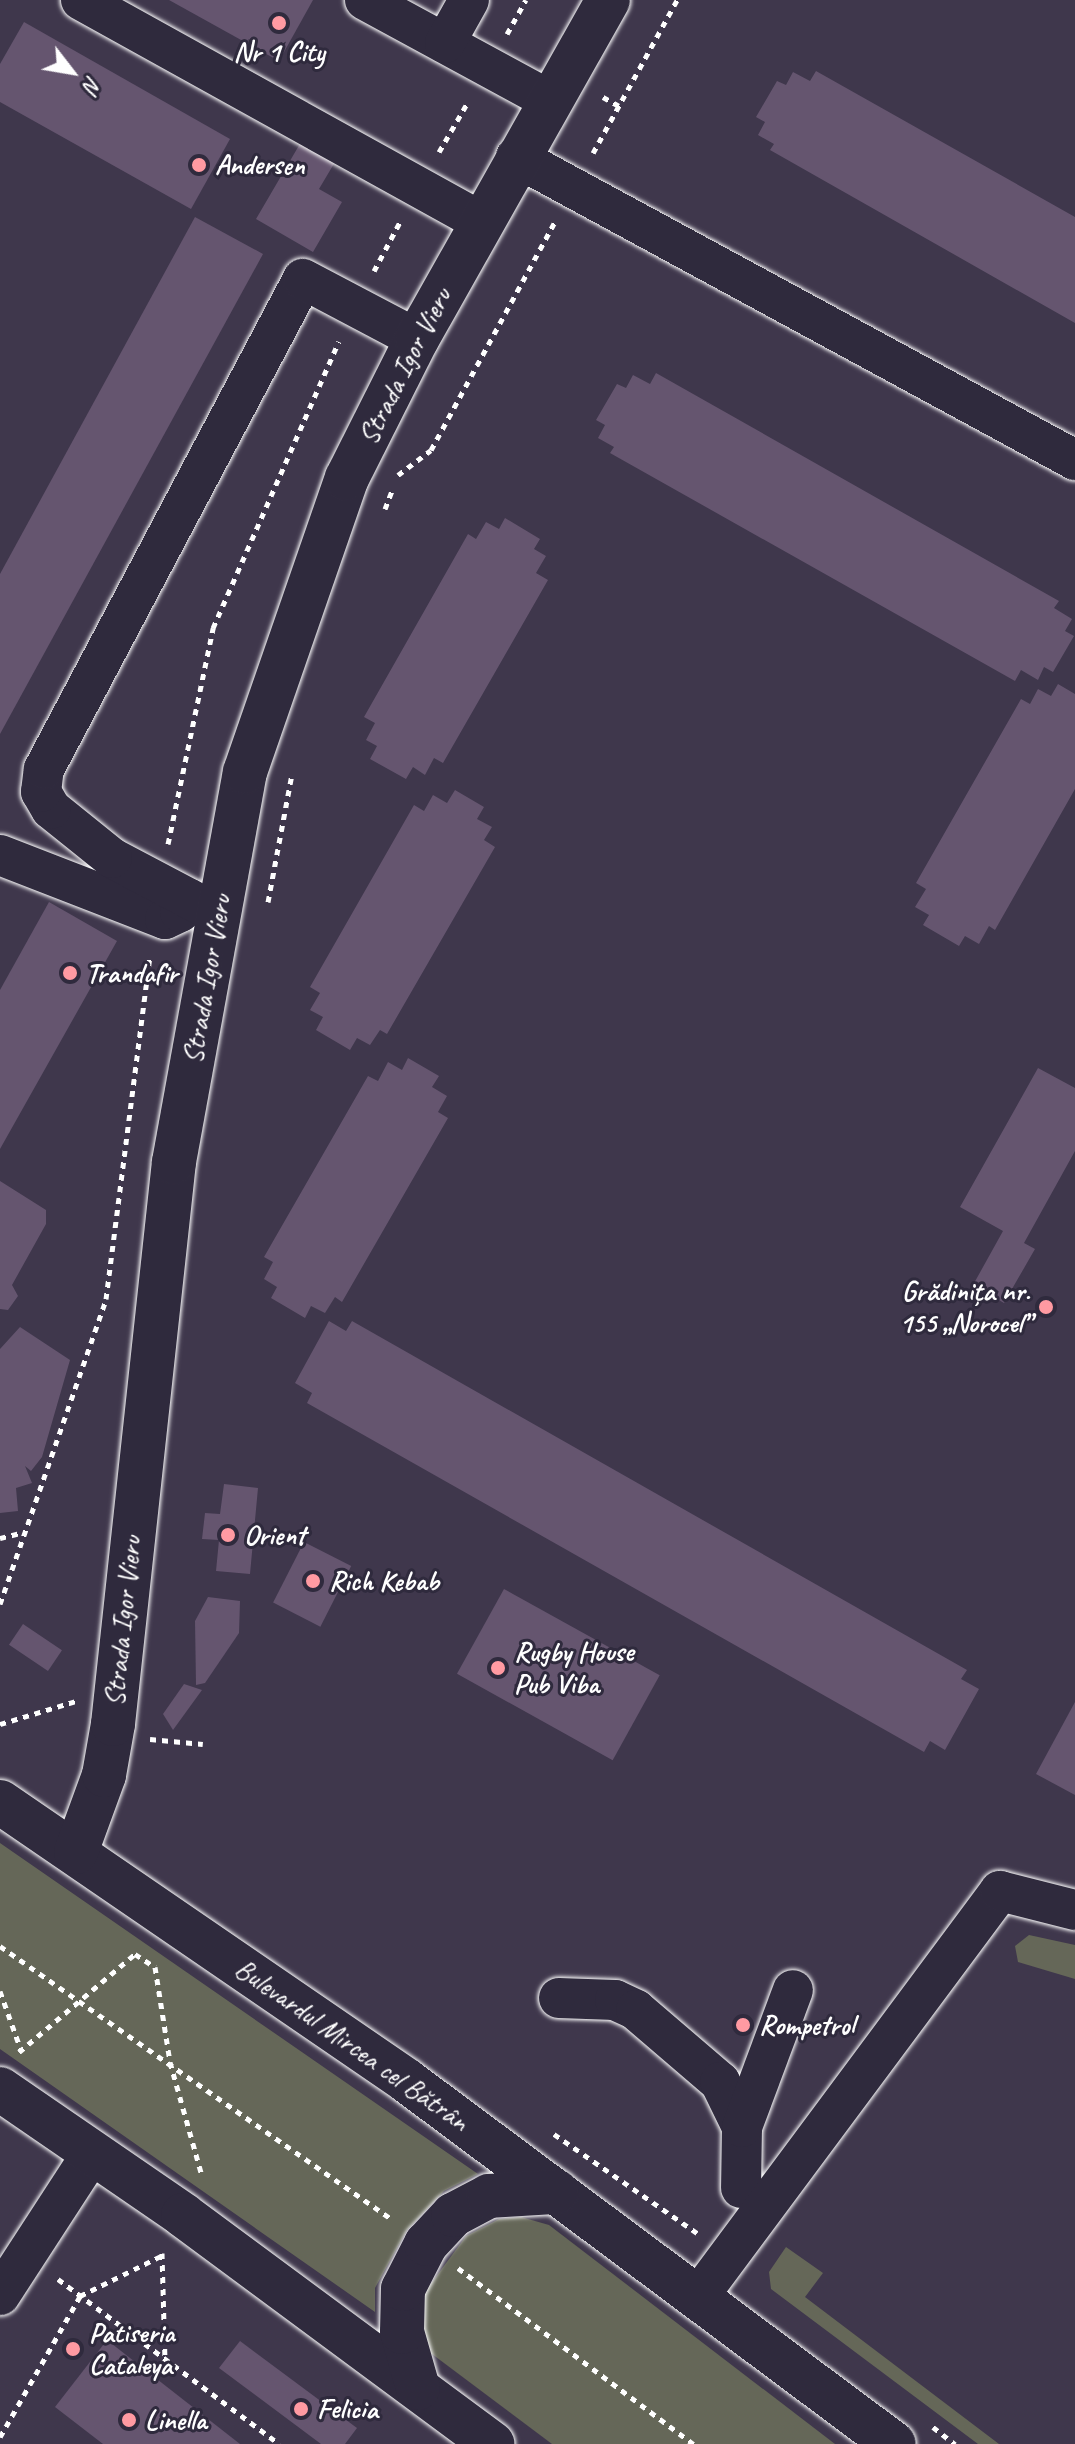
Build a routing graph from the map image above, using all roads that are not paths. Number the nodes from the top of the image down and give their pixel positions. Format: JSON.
{"nodes":[{"id":1,"x":81,"y":0,"type":"edge"},
{"id":2,"x":365,"y":0,"type":"edge"},
{"id":3,"x":469,"y":0,"type":"edge"},
{"id":4,"x":608,"y":0,"type":"edge"},
{"id":5,"x":445,"y":43,"type":"junction"},
{"id":6,"x":549,"y":100,"type":"junction"},
{"id":7,"x":516,"y":157,"type":"junction"},
{"id":8,"x":481,"y":222,"type":"junction"},
{"id":9,"x":417,"y":339,"type":"junction"},
{"id":10,"x":1075,"y":460,"type":"edge"},
{"id":11,"x":0,"y":855,"type":"edge"},
{"id":12,"x":204,"y":907,"type":"junction"},
{"id":13,"x":0,"y":1802,"type":"edge"},
{"id":14,"x":76,"y":1852,"type":"junction"},
{"id":15,"x":1075,"y":1910,"type":"edge"},
{"id":16,"x":793,"y":1990,"type":"dead end"},
{"id":17,"x":559,"y":1998,"type":"dead end"},
{"id":18,"x":7,"y":2074,"type":"edge"},
{"id":19,"x":742,"y":2127,"type":"junction"},
{"id":20,"x":93,"y":2152,"type":"junction"},
{"id":21,"x":741,"y":2188,"type":"dead end"},
{"id":22,"x":557,"y":2192,"type":"junction"},
{"id":23,"x":0,"y":2295,"type":"edge"},
{"id":24,"x":698,"y":2297,"type":"junction"},
{"id":25,"x":418,"y":2388,"type":"junction"},
{"id":26,"x":493,"y":2444,"type":"edge"},
{"id":27,"x":894,"y":2444,"type":"edge"}],
"edges":[{"from":1,"to":8,"type":"street"},
{"from":2,"to":5,"type":"street"},
{"from":3,"to":5,"type":"street"},
{"from":4,"to":6,"type":"main road","name":"Strada Igor Vieru"},
{"from":5,"to":6,"type":"street"},
{"from":6,"to":7,"type":"main road","name":"Strada Igor Vieru"},
{"from":7,"to":8,"type":"main road","name":"Strada Igor Vieru"},
{"from":7,"to":10,"type":"street"},
{"from":8,"to":9,"type":"main road","name":"Strada Igor Vieru"},
{"from":9,"to":12,"type":"main road","name":"Strada Igor Vieru"},
{"from":9,"to":12,"type":"street"},
{"from":11,"to":12,"type":"street"},
{"from":12,"to":14,"type":"main road","name":"Strada Igor Vieru"},
{"from":13,"to":14,"type":"main road","name":"Bulevardul Mircea cel Bătrân"},
{"from":14,"to":22,"type":"main road","name":"Bulevardul Mircea cel Bătrân"},
{"from":15,"to":24,"type":"street"},
{"from":16,"to":19,"type":"street"},
{"from":17,"to":19,"type":"street"},
{"from":18,"to":20,"type":"main road"},
{"from":19,"to":21,"type":"street"},
{"from":20,"to":23,"type":"street"},
{"from":20,"to":25,"type":"main road"},
{"from":22,"to":24,"type":"main road","name":"Bulevardul Mircea cel Bătrân"},
{"from":22,"to":25,"type":"main road"},
{"from":24,"to":27,"type":"main road","name":"Bulevardul Mircea cel Bătrân"},
{"from":25,"to":26,"type":"main road"}]}
